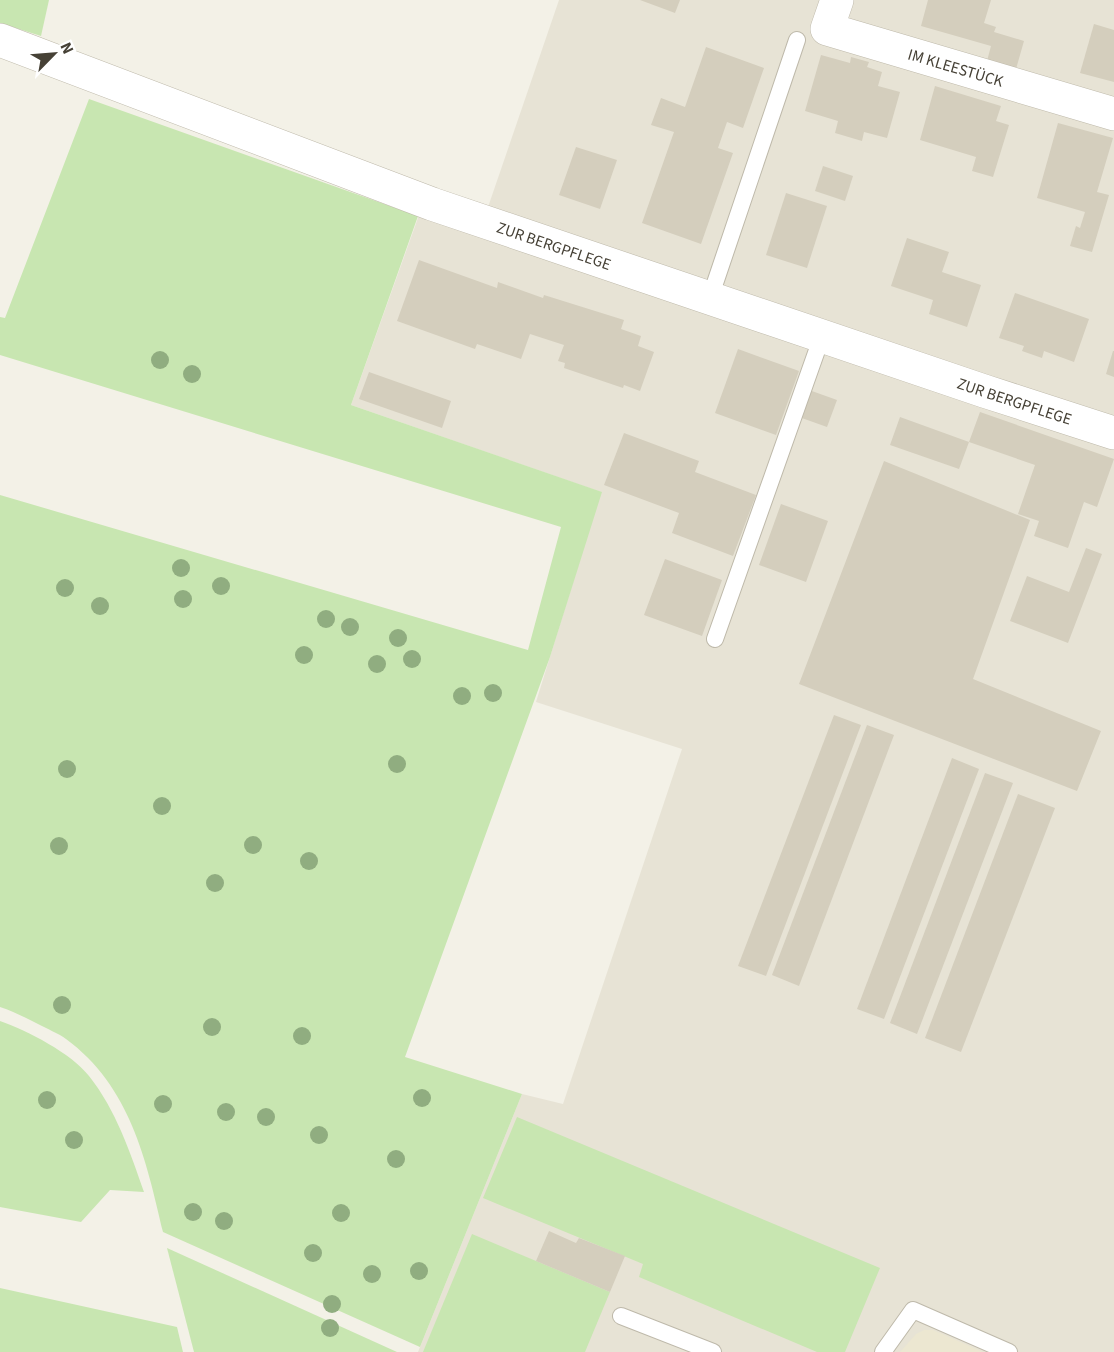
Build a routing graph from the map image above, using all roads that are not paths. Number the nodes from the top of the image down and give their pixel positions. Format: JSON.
{"nodes":[{"id":1,"x":837,"y":0,"type":"edge"},
{"id":2,"x":0,"y":40,"type":"edge"},
{"id":3,"x":797,"y":40,"type":"dead end"},
{"id":4,"x":1114,"y":114,"type":"edge"},
{"id":5,"x":710,"y":298,"type":"junction"},
{"id":6,"x":822,"y":336,"type":"junction"},
{"id":7,"x":1114,"y":434,"type":"edge"},
{"id":8,"x":715,"y":639,"type":"dead end"},
{"id":9,"x":621,"y":1316,"type":"dead end"},
{"id":10,"x":713,"y":1352,"type":"edge"},
{"id":11,"x":883,"y":1352,"type":"edge"},
{"id":12,"x":1009,"y":1352,"type":"edge"}],
"edges":[{"from":1,"to":4,"type":"street","name":"IM KLEESTÜCK"},
{"from":2,"to":5,"type":"street","name":"ZUR BERGPFLEGE"},
{"from":3,"to":5,"type":"lane"},
{"from":5,"to":6,"type":"street","name":"ZUR BERGPFLEGE"},
{"from":6,"to":7,"type":"street","name":"ZUR BERGPFLEGE"},
{"from":6,"to":8,"type":"lane"},
{"from":9,"to":10,"type":"lane"},
{"from":11,"to":12,"type":"lane"}]}
